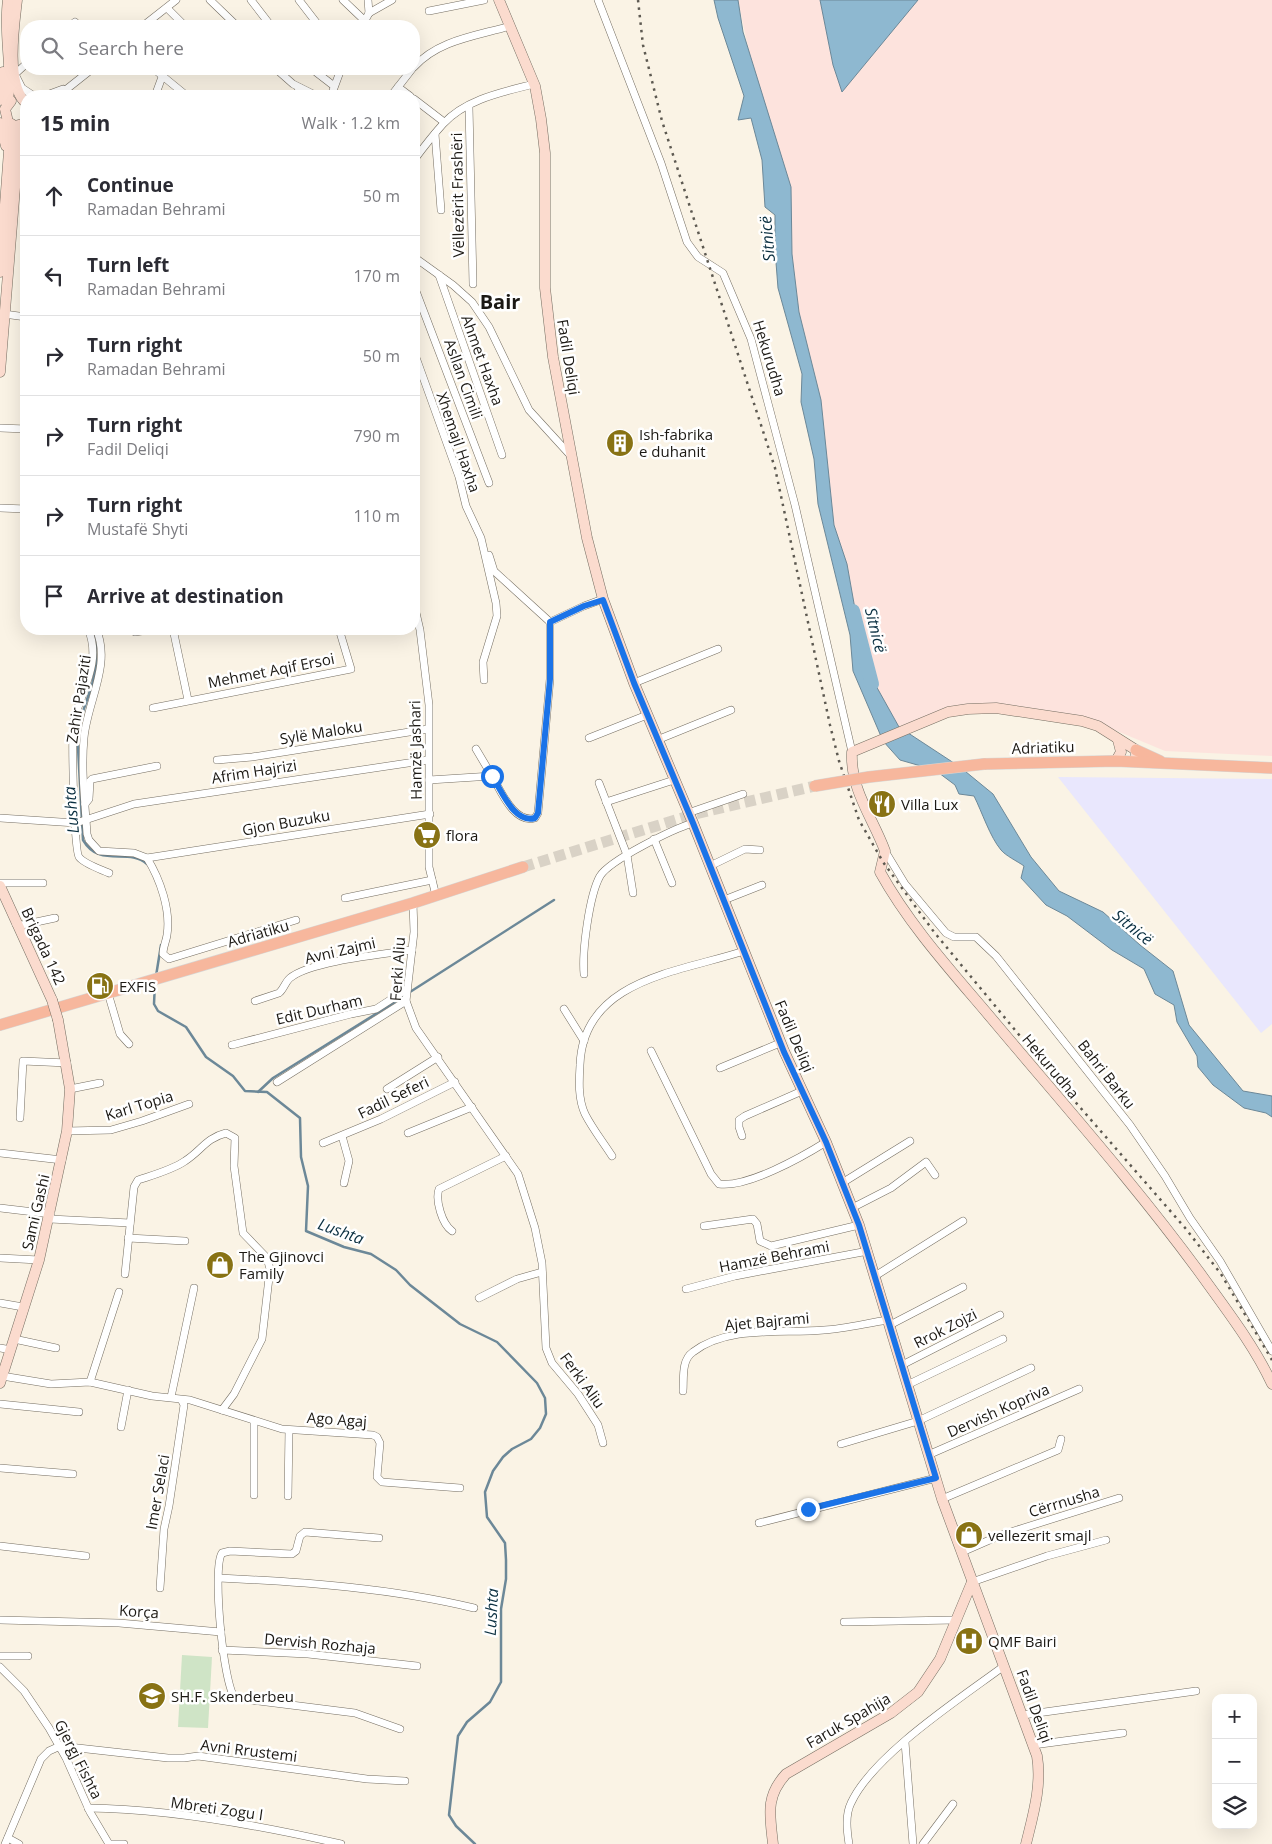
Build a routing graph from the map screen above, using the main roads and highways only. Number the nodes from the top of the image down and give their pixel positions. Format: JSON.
{"nodes":[{"id":1,"x":1136,"y":750,"type":"road end"},
{"id":2,"x":1164,"y":762,"type":"junction"},
{"id":3,"x":1272,"y":768,"type":"edge"},
{"id":4,"x":815,"y":786,"type":"tunnel mouth"},
{"id":5,"x":523,"y":867,"type":"tunnel mouth"},
{"id":6,"x":0,"y":1025,"type":"edge"}],
"edges":[{"from":1,"to":2,"type":"main road"},
{"from":2,"to":3,"type":"main road","name":"Adriatiku"},
{"from":2,"to":4,"type":"main road","name":"Adriatiku","bridge":true},
{"from":5,"to":6,"type":"main road","name":"Adriatiku"}]}
